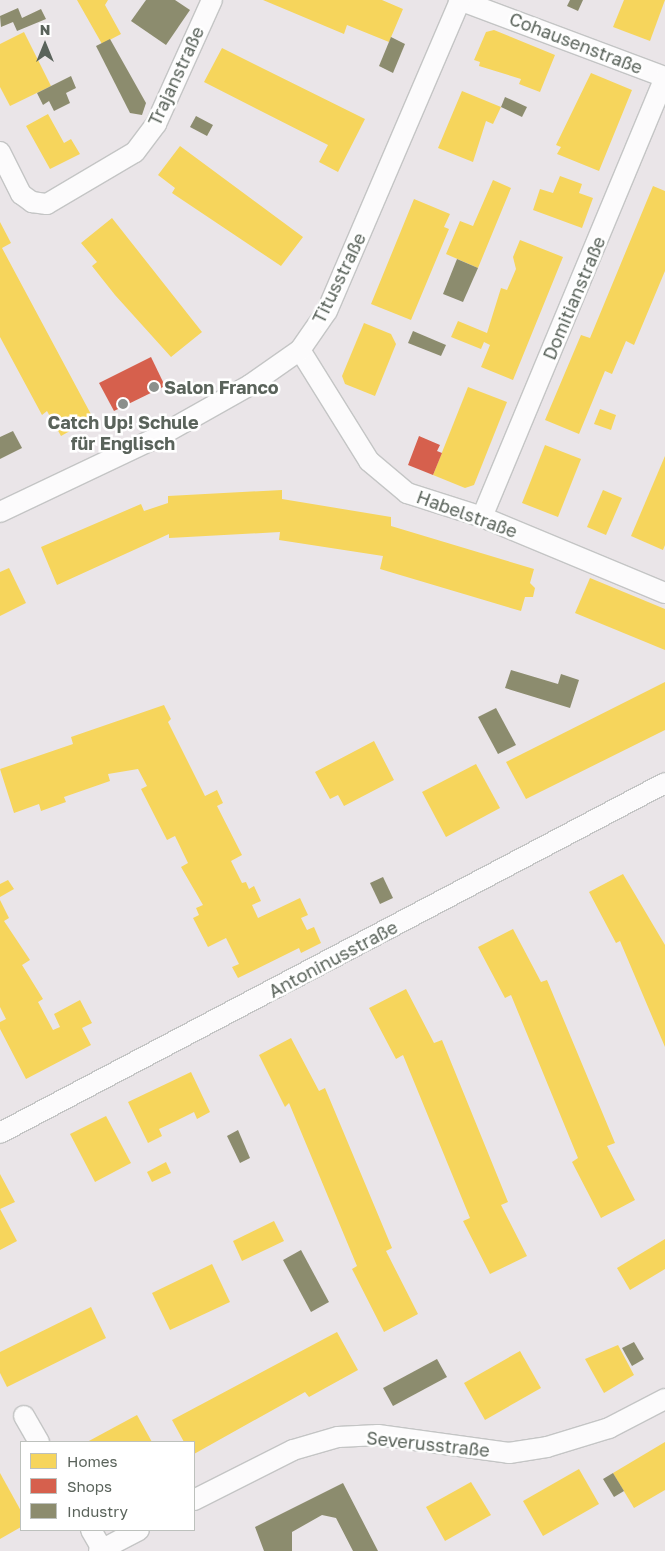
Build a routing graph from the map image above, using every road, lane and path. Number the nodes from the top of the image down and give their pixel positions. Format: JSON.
{"nodes":[{"id":1,"x":212,"y":0,"type":"edge"},
{"id":2,"x":460,"y":0,"type":"edge"},
{"id":3,"x":665,"y":78,"type":"edge"},
{"id":4,"x":0,"y":152,"type":"edge"},
{"id":5,"x":300,"y":350,"type":"junction"},
{"id":6,"x":0,"y":512,"type":"edge"},
{"id":7,"x":482,"y":517,"type":"junction"},
{"id":8,"x":665,"y":593,"type":"edge"},
{"id":9,"x":665,"y":783,"type":"edge"},
{"id":10,"x":0,"y":1133,"type":"edge"},
{"id":11,"x":665,"y":1399,"type":"edge"},
{"id":12,"x":24,"y":1416,"type":"dead end"},
{"id":13,"x":38,"y":1441,"type":"edge"},
{"id":14,"x":195,"y":1499,"type":"edge"},
{"id":15,"x":92,"y":1531,"type":"edge"},
{"id":16,"x":137,"y":1531,"type":"edge"},
{"id":17,"x":102,"y":1550,"type":"edge"}],
"edges":[{"from":1,"to":4,"type":"street","name":"Trajanstraße"},
{"from":2,"to":3,"type":"street","name":"Cohausenstraße"},
{"from":2,"to":5,"type":"street","name":"Titusstraße"},
{"from":3,"to":7,"type":"street","name":"Domitianstraße"},
{"from":5,"to":6,"type":"street","name":"Titusstraße"},
{"from":5,"to":7,"type":"street","name":"Habelstraße"},
{"from":7,"to":8,"type":"street","name":"Habelstraße"},
{"from":9,"to":10,"type":"street","name":"Antoninusstraße"},
{"from":11,"to":14,"type":"street","name":"Severusstraße"},
{"from":12,"to":13,"type":"street"},
{"from":15,"to":17,"type":"street"},
{"from":16,"to":17,"type":"street"}]}
